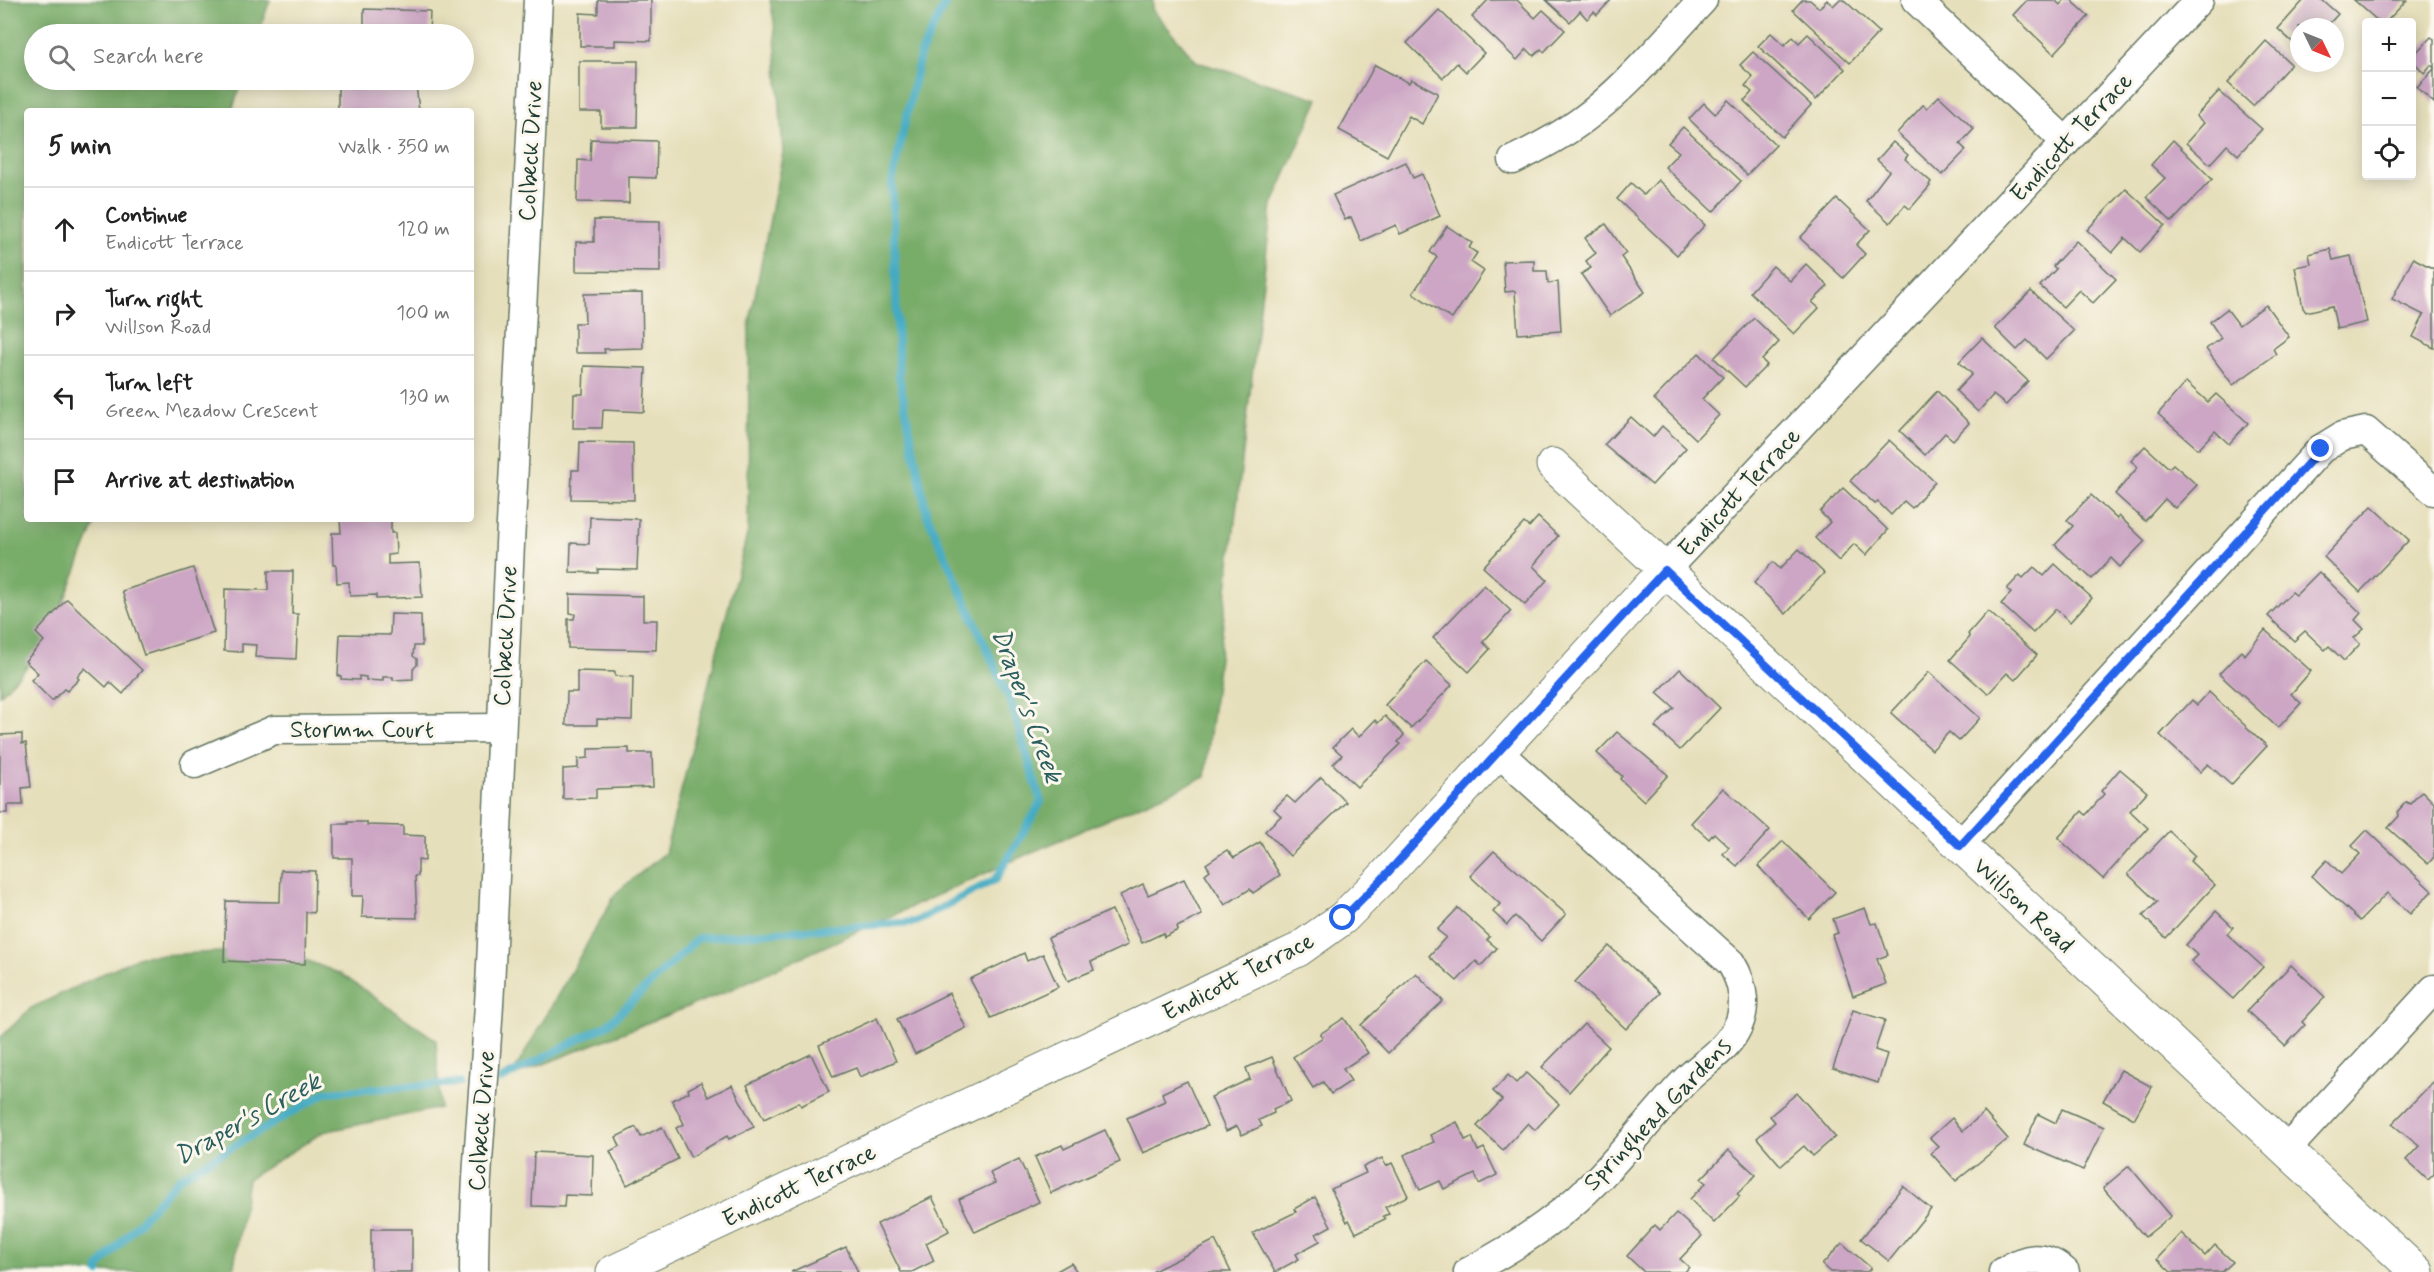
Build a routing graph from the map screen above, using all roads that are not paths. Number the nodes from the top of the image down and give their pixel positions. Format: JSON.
{"nodes":[{"id":1,"x":538,"y":0,"type":"edge"},
{"id":2,"x":1703,"y":0,"type":"edge"},
{"id":3,"x":1916,"y":0,"type":"edge"},
{"id":4,"x":2199,"y":0,"type":"edge"},
{"id":5,"x":2066,"y":142,"type":"junction"},
{"id":6,"x":1513,"y":160,"type":"dead end"},
{"id":7,"x":1553,"y":465,"type":"dead end"},
{"id":8,"x":2434,"y":491,"type":"edge"},
{"id":9,"x":1665,"y":570,"type":"junction"},
{"id":10,"x":501,"y":728,"type":"junction"},
{"id":11,"x":1498,"y":752,"type":"junction"},
{"id":12,"x":195,"y":764,"type":"dead end"},
{"id":13,"x":1960,"y":846,"type":"junction"},
{"id":14,"x":2434,"y":989,"type":"edge"},
{"id":15,"x":2287,"y":1149,"type":"junction"},
{"id":16,"x":474,"y":1272,"type":"edge"},
{"id":17,"x":613,"y":1272,"type":"edge"},
{"id":18,"x":1467,"y":1272,"type":"edge"},
{"id":19,"x":2003,"y":1272,"type":"edge"},
{"id":20,"x":2065,"y":1272,"type":"edge"},
{"id":21,"x":2417,"y":1272,"type":"edge"}],
"edges":[{"from":1,"to":10,"type":"street","name":"Colbeck Drive"},
{"from":2,"to":6,"type":"street"},
{"from":3,"to":5,"type":"street"},
{"from":4,"to":5,"type":"street","name":"Endicott Terrace"},
{"from":5,"to":9,"type":"street","name":"Endicott Terrace"},
{"from":7,"to":9,"type":"street","name":"Willson Road"},
{"from":8,"to":13,"type":"street"},
{"from":9,"to":11,"type":"street","name":"Endicott Terrace"},
{"from":9,"to":13,"type":"street","name":"Willson Road"},
{"from":10,"to":12,"type":"street","name":"Stormm Court"},
{"from":10,"to":16,"type":"street","name":"Colbeck Drive"},
{"from":11,"to":17,"type":"street","name":"Endicott Terrace"},
{"from":11,"to":18,"type":"street","name":"Springhead Gardens"},
{"from":13,"to":15,"type":"street","name":"Willson Road"},
{"from":14,"to":15,"type":"street"},
{"from":15,"to":21,"type":"street","name":"Willson Road"},
{"from":19,"to":20,"type":"street"}]}
